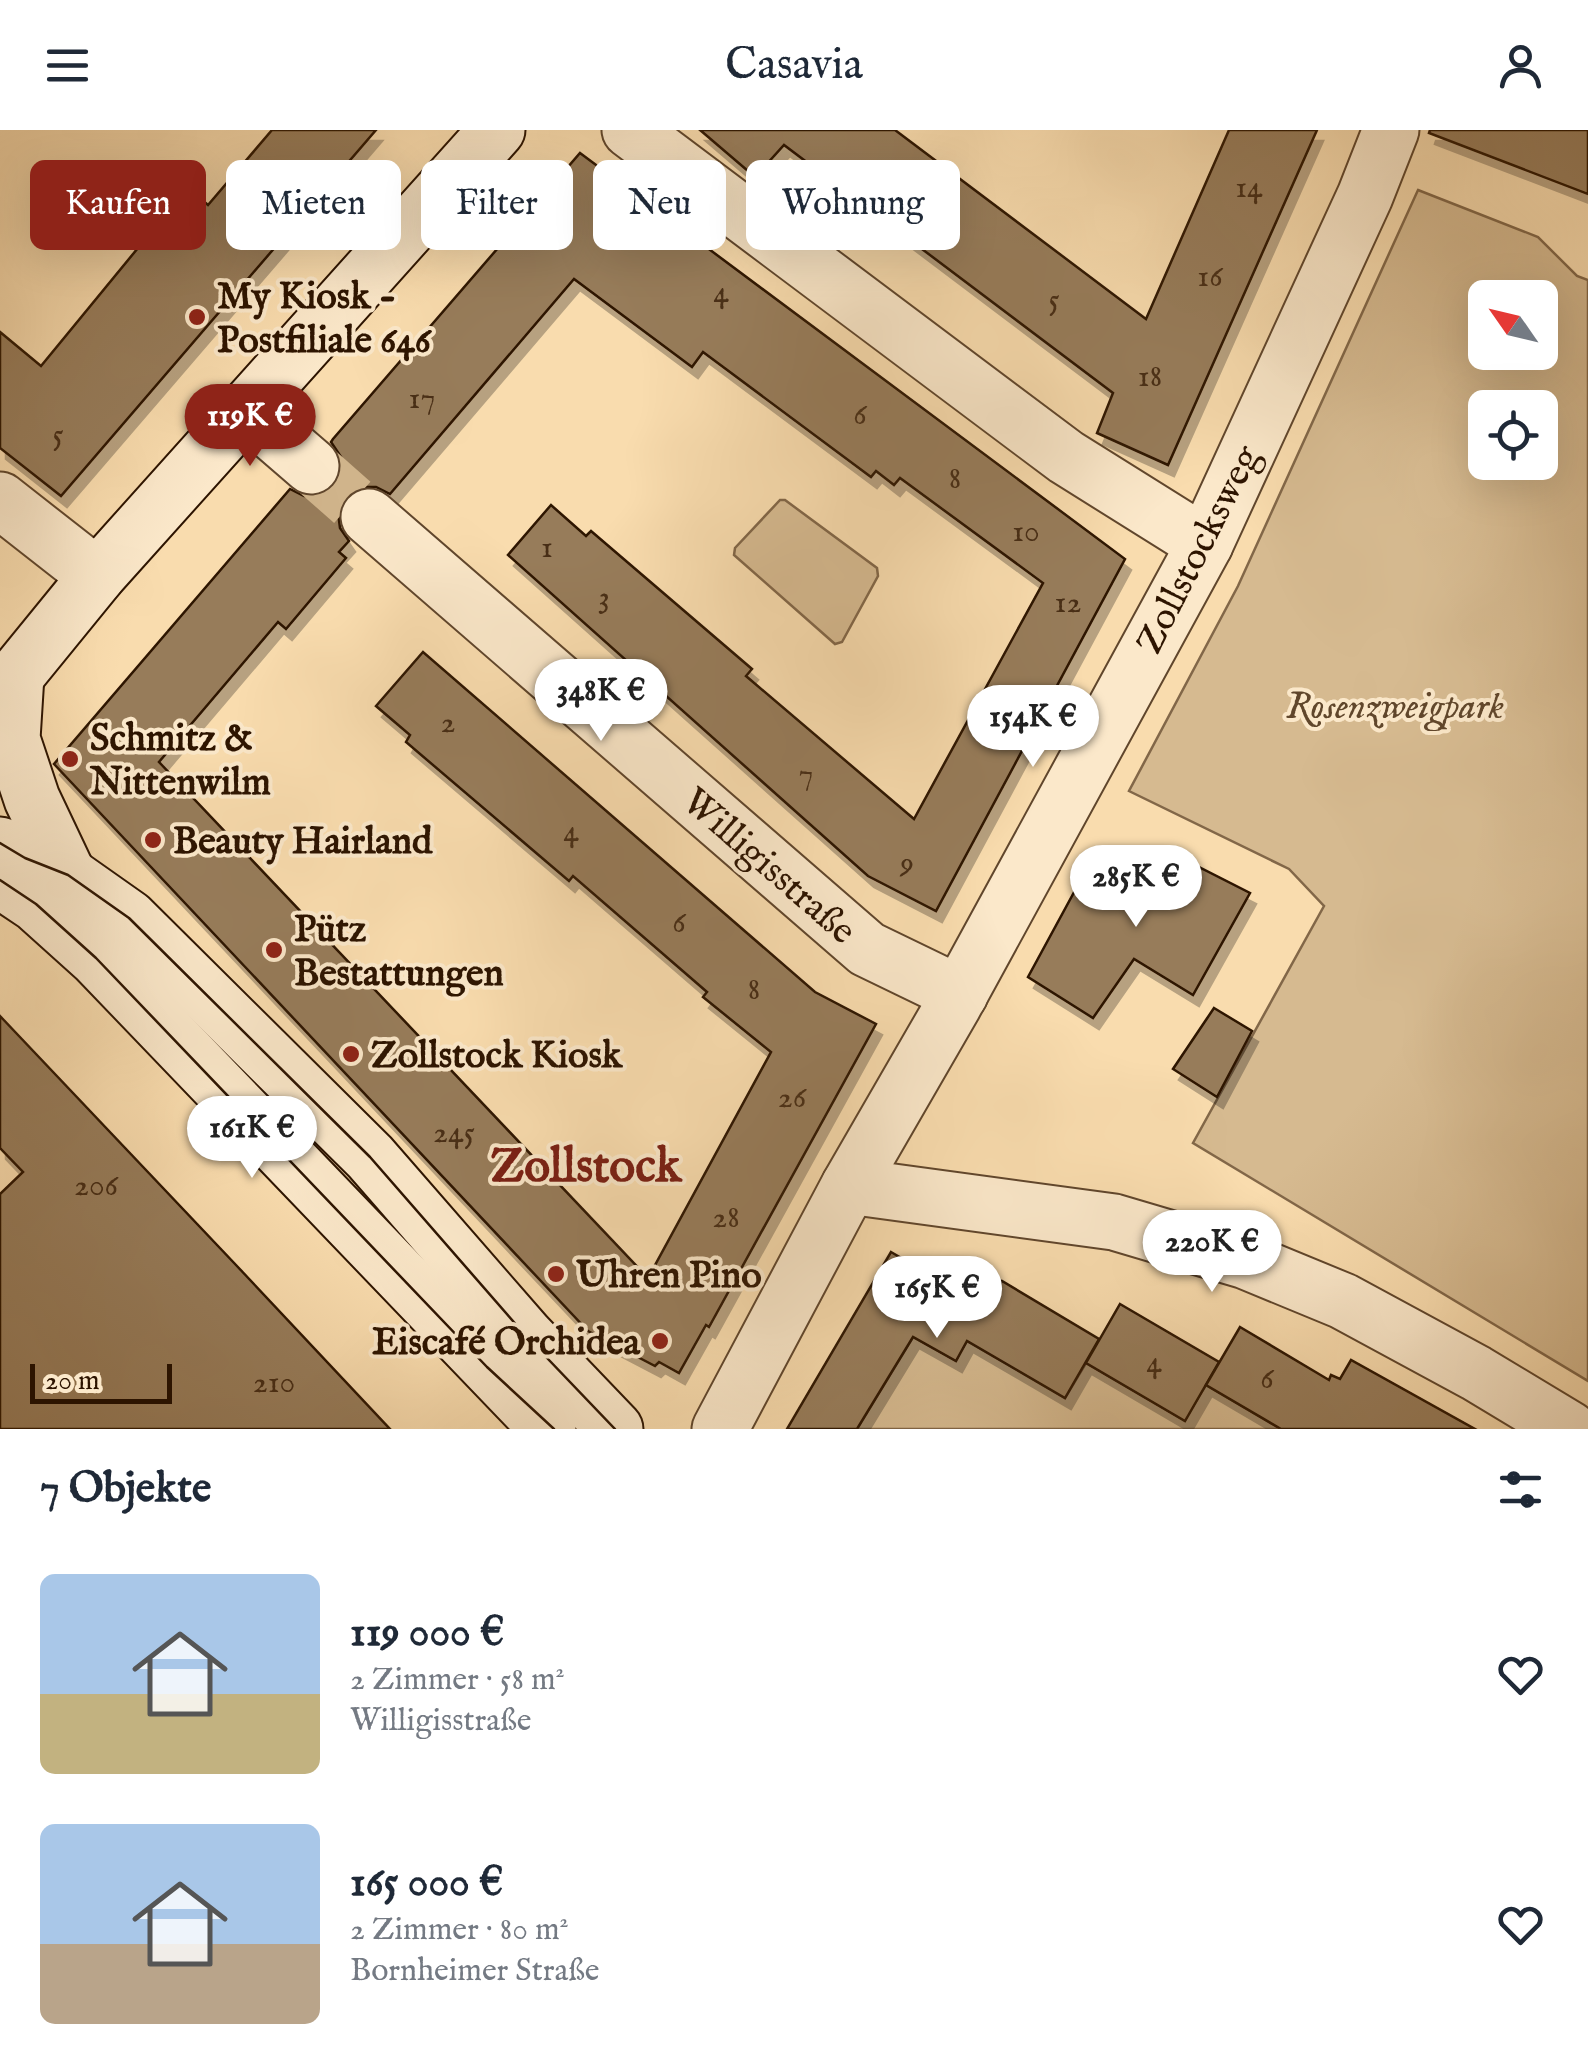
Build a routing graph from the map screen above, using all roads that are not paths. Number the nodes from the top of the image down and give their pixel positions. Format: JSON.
{"nodes":[{"id":1,"x":497,"y":130,"type":"edge"},
{"id":2,"x":630,"y":130,"type":"edge"},
{"id":3,"x":1391,"y":130,"type":"edge"},
{"id":4,"x":245,"y":408,"type":"junction"},
{"id":5,"x":310,"y":466,"type":"tunnel mouth"},
{"id":6,"x":0,"y":500,"type":"edge"},
{"id":7,"x":369,"y":517,"type":"tunnel mouth"},
{"id":8,"x":1204,"y":544,"type":"junction"},
{"id":9,"x":97,"y":576,"type":"junction"},
{"id":10,"x":8,"y":685,"type":"edge"},
{"id":11,"x":0,"y":845,"type":"edge"},
{"id":12,"x":68,"y":875,"type":"junction"},
{"id":13,"x":0,"y":880,"type":"edge"},
{"id":14,"x":960,"y":994,"type":"junction"},
{"id":15,"x":849,"y":1186,"type":"junction"},
{"id":16,"x":548,"y":1429,"type":"edge"},
{"id":17,"x":615,"y":1429,"type":"edge"},
{"id":18,"x":720,"y":1429,"type":"edge"},
{"id":19,"x":1569,"y":1429,"type":"edge"}],
"edges":[{"from":1,"to":4,"type":"street"},
{"from":2,"to":8,"type":"street"},
{"from":3,"to":8,"type":"street","name":"Zollstocksweg"},
{"from":4,"to":5,"type":"street"},
{"from":4,"to":9,"type":"street"},
{"from":6,"to":9,"type":"street"},
{"from":7,"to":14,"type":"street","name":"Willigisstraße"},
{"from":8,"to":14,"type":"street","name":"Zollstocksweg"},
{"from":9,"to":10,"type":"street"},
{"from":10,"to":12,"type":"street"},
{"from":11,"to":12,"type":"street"},
{"from":12,"to":17,"type":"street"},
{"from":13,"to":16,"type":"street"},
{"from":14,"to":15,"type":"street","name":"Zollstocksweg"},
{"from":15,"to":18,"type":"street","name":"Zollstocksweg"},
{"from":15,"to":19,"type":"street"}]}
